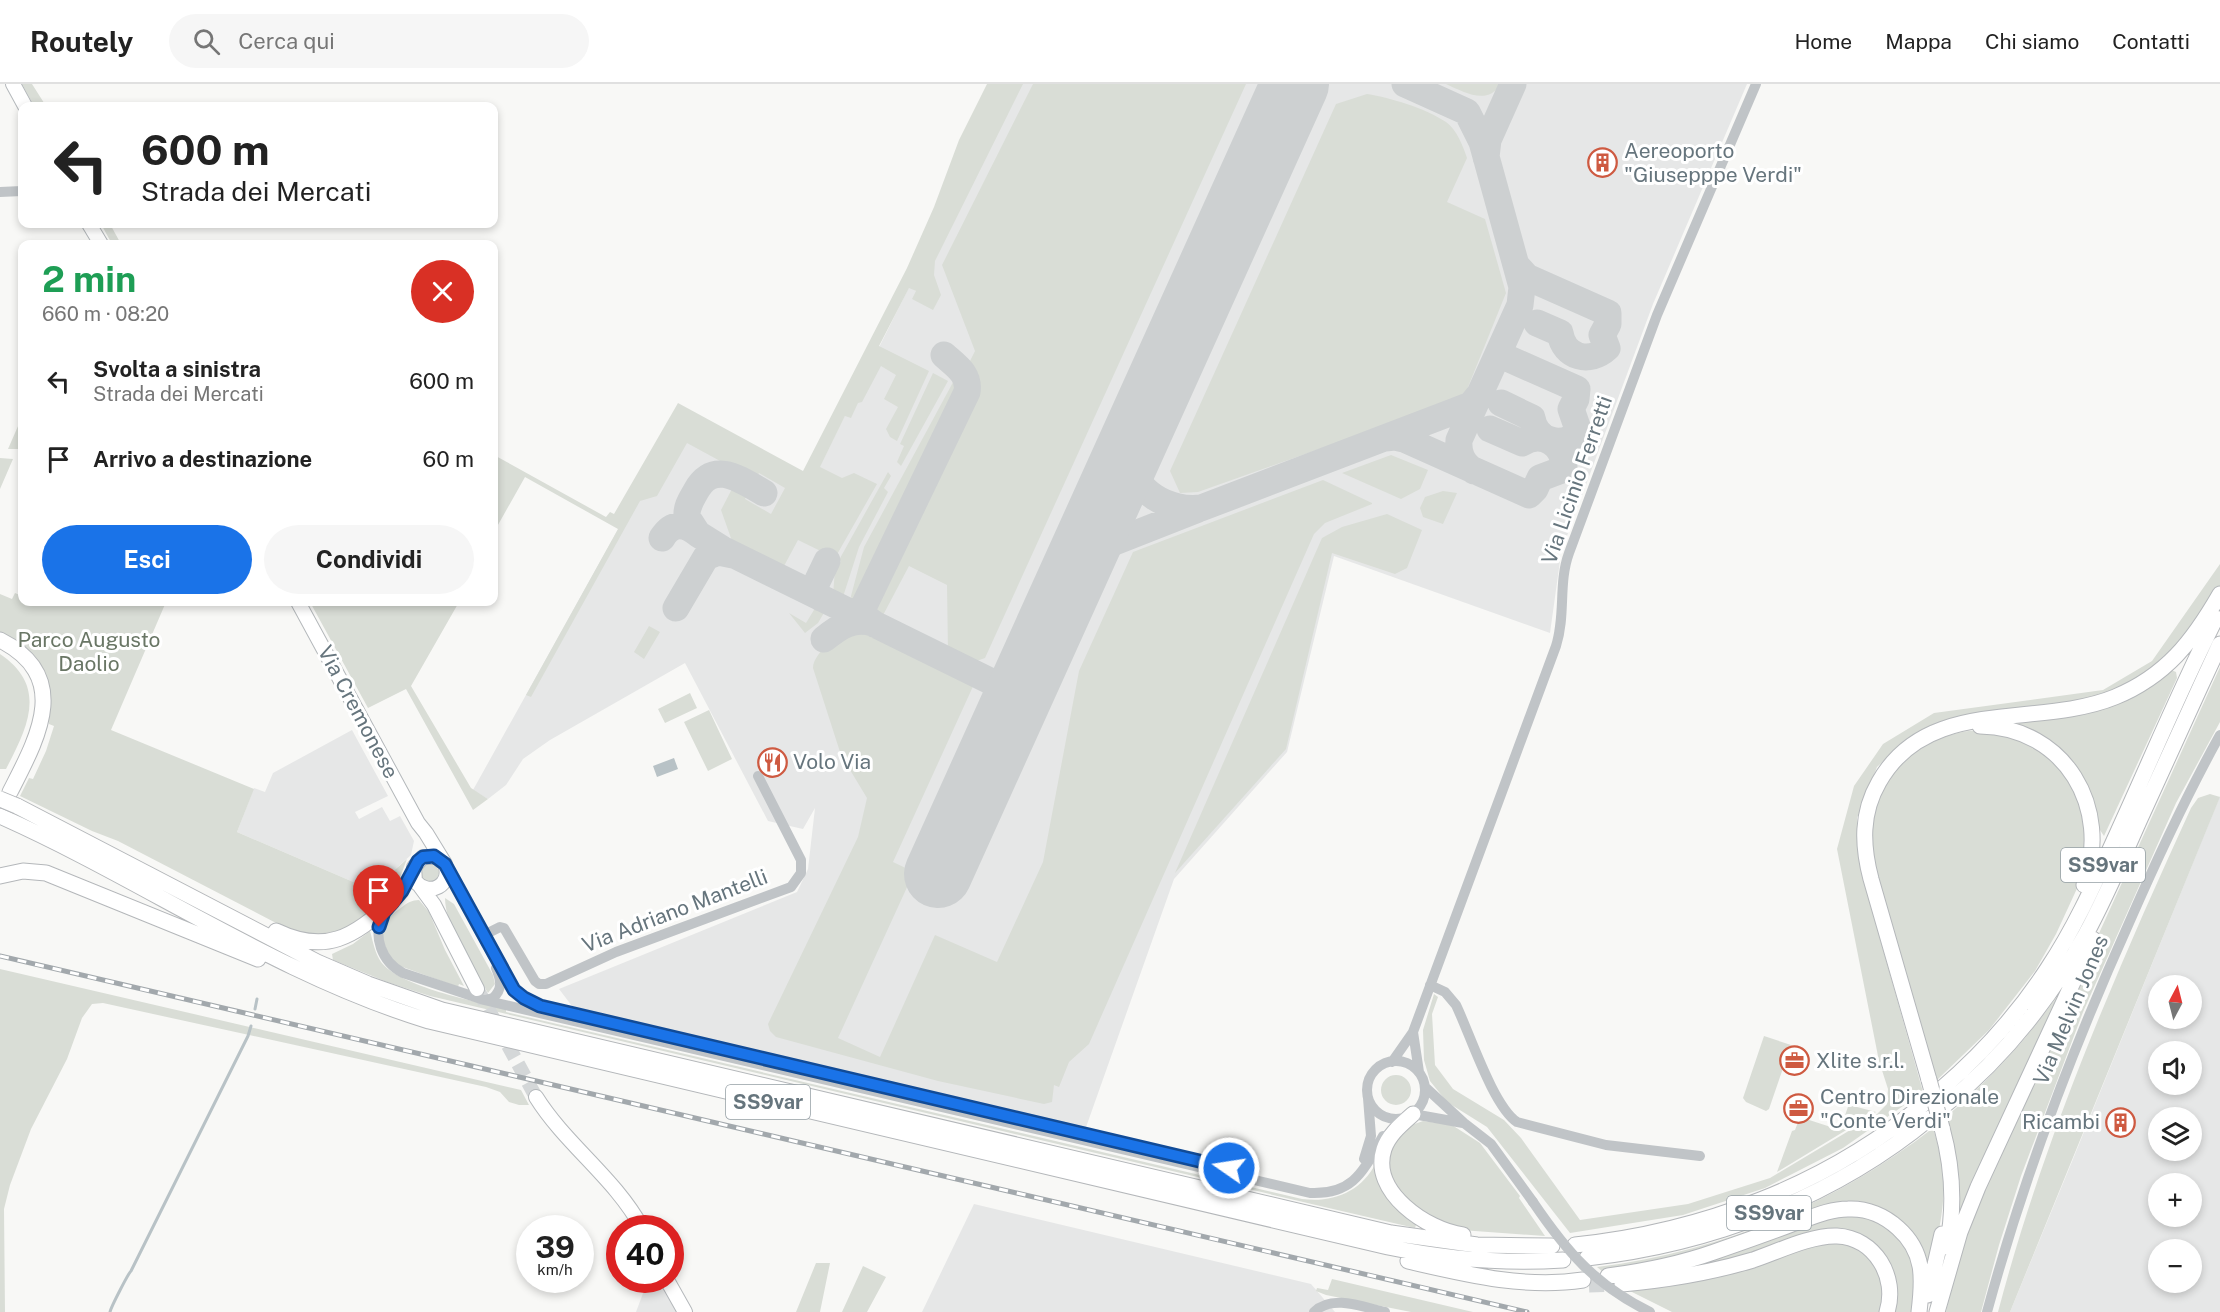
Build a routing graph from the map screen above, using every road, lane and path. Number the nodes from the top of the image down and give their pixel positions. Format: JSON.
{"nodes":[{"id":1,"x":14,"y":84,"type":"edge"},
{"id":2,"x":1756,"y":84,"type":"edge"},
{"id":3,"x":24,"y":102,"type":"edge"},
{"id":4,"x":18,"y":191,"type":"edge"},
{"id":5,"x":0,"y":192,"type":"edge"},
{"id":6,"x":2220,"y":594,"type":"edge"},
{"id":7,"x":300,"y":606,"type":"edge"},
{"id":8,"x":2220,"y":610,"type":"edge"},
{"id":9,"x":0,"y":640,"type":"edge"},
{"id":10,"x":2220,"y":644,"type":"edge"},
{"id":11,"x":0,"y":649,"type":"edge"},
{"id":12,"x":1956,"y":725,"type":"junction"},
{"id":13,"x":2220,"y":735,"type":"edge"},
{"id":14,"x":758,"y":776,"type":"dead end"},
{"id":15,"x":7,"y":796,"type":"edge"},
{"id":16,"x":2143,"y":812,"type":"junction"},
{"id":17,"x":5,"y":818,"type":"edge"},
{"id":18,"x":418,"y":823,"type":"junction"},
{"id":19,"x":106,"y":851,"type":"junction"},
{"id":20,"x":445,"y":864,"type":"junction"},
{"id":21,"x":415,"y":866,"type":"junction"},
{"id":22,"x":0,"y":876,"type":"edge"},
{"id":23,"x":444,"y":882,"type":"junction"},
{"id":24,"x":418,"y":884,"type":"junction"},
{"id":25,"x":391,"y":903,"type":"junction"},
{"id":26,"x":474,"y":916,"type":"junction"},
{"id":27,"x":444,"y":925,"type":"junction"},
{"id":28,"x":484,"y":935,"type":"junction"},
{"id":29,"x":2041,"y":978,"type":"junction"},
{"id":30,"x":325,"y":982,"type":"junction"},
{"id":31,"x":1430,"y":986,"type":"junction"},
{"id":32,"x":481,"y":994,"type":"junction"},
{"id":33,"x":1413,"y":1032,"type":"junction"},
{"id":34,"x":1392,"y":1062,"type":"junction"},
{"id":35,"x":1419,"y":1072,"type":"junction"},
{"id":36,"x":1934,"y":1085,"type":"junction"},
{"id":37,"x":1425,"y":1087,"type":"junction"},
{"id":38,"x":536,"y":1096,"type":"tunnel mouth"},
{"id":39,"x":1368,"y":1098,"type":"junction"},
{"id":40,"x":1926,"y":1102,"type":"dead end"},
{"id":41,"x":1944,"y":1106,"type":"dead end"},
{"id":42,"x":1409,"y":1116,"type":"junction"},
{"id":43,"x":1930,"y":1118,"type":"dead end"},
{"id":44,"x":1464,"y":1123,"type":"junction"},
{"id":45,"x":1700,"y":1156,"type":"dead end"},
{"id":46,"x":1951,"y":1202,"type":"junction"},
{"id":47,"x":633,"y":1215,"type":"edge"},
{"id":48,"x":1297,"y":1226,"type":"junction"},
{"id":49,"x":1575,"y":1245,"type":"dead end"},
{"id":50,"x":1587,"y":1258,"type":"dead end"},
{"id":51,"x":1563,"y":1260,"type":"dead end"},
{"id":52,"x":1586,"y":1282,"type":"tunnel mouth"},
{"id":53,"x":674,"y":1293,"type":"edge"},
{"id":54,"x":1319,"y":1309,"type":"edge"},
{"id":55,"x":685,"y":1312,"type":"edge"},
{"id":56,"x":1385,"y":1312,"type":"edge"},
{"id":57,"x":1650,"y":1312,"type":"edge"},
{"id":58,"x":1887,"y":1312,"type":"edge"},
{"id":59,"x":1920,"y":1312,"type":"edge"},
{"id":60,"x":1936,"y":1312,"type":"edge"},
{"id":61,"x":1987,"y":1312,"type":"edge"}],
"edges":[{"from":1,"to":3,"type":"main road"},
{"from":2,"to":31,"type":"street","name":"Via Licinio Ferretti"},
{"from":4,"to":5,"type":"street"},
{"from":6,"to":12,"type":"highway"},
{"from":7,"to":18,"type":"main road","name":"Via Cremonese"},
{"from":8,"to":29,"type":"highway","number":"SS9var"},
{"from":9,"to":15,"type":"highway"},
{"from":10,"to":16,"type":"highway","number":"SS9var"},
{"from":11,"to":15,"type":"highway"},
{"from":12,"to":29,"type":"highway"},
{"from":12,"to":36,"type":"highway"},
{"from":13,"to":61,"type":"street","name":"Via Melvin Jones"},
{"from":14,"to":28,"type":"street","name":"Via Adriano Mantelli"},
{"from":15,"to":19,"type":"highway","number":"SS9var"},
{"from":16,"to":41,"type":"highway","number":"SS9var"},
{"from":16,"to":60,"type":"highway"},
{"from":17,"to":30,"type":"highway","number":"SS9var"},
{"from":18,"to":20,"type":"main road","name":"Via Cremonese"},
{"from":18,"to":21,"type":"main road","name":"Via Cremonese"},
{"from":19,"to":25,"type":"highway"},
{"from":19,"to":42,"type":"highway","number":"SS9var"},
{"from":20,"to":21,"type":"main road"},
{"from":20,"to":23,"type":"main road","name":"Via Cremonese"},
{"from":20,"to":26,"type":"street"},
{"from":21,"to":24,"type":"main road","name":"Via Cremonese"},
{"from":21,"to":25,"type":"street"},
{"from":22,"to":30,"type":"highway"},
{"from":23,"to":24,"type":"main road"},
{"from":23,"to":27,"type":"main road","name":"Via Cremonese"},
{"from":24,"to":27,"type":"main road","name":"Via Cremonese"},
{"from":25,"to":32,"type":"street"},
{"from":26,"to":28,"type":"street"},
{"from":26,"to":32,"type":"street"},
{"from":27,"to":32,"type":"main road","name":"Via Cremonese"},
{"from":28,"to":39,"type":"street"},
{"from":29,"to":36,"type":"highway","number":"SS9var"},
{"from":30,"to":48,"type":"highway","number":"SS9var"},
{"from":31,"to":33,"type":"street","name":"Via Licinio Ferretti"},
{"from":31,"to":45,"type":"street"},
{"from":32,"to":42,"type":"street"},
{"from":33,"to":34,"type":"street"},
{"from":33,"to":35,"type":"street"},
{"from":34,"to":35,"type":"street"},
{"from":34,"to":39,"type":"street"},
{"from":35,"to":37,"type":"street"},
{"from":36,"to":46,"type":"highway","bridge":true},
{"from":37,"to":42,"type":"street"},
{"from":37,"to":44,"type":"street"},
{"from":38,"to":47,"type":"main road"},
{"from":39,"to":42,"type":"street"},
{"from":40,"to":49,"type":"highway","number":"SS9var"},
{"from":42,"to":44,"type":"street"},
{"from":43,"to":50,"type":"highway","number":"SS9var"},
{"from":44,"to":57,"type":"street","bridge":true},
{"from":46,"to":59,"type":"highway"},
{"from":46,"to":60,"type":"highway"},
{"from":48,"to":51,"type":"highway","number":"SS9var"},
{"from":48,"to":52,"type":"highway"},
{"from":53,"to":55,"type":"main road"},
{"from":54,"to":56,"type":"street"},
{"from":58,"to":59,"type":"highway"}]}
